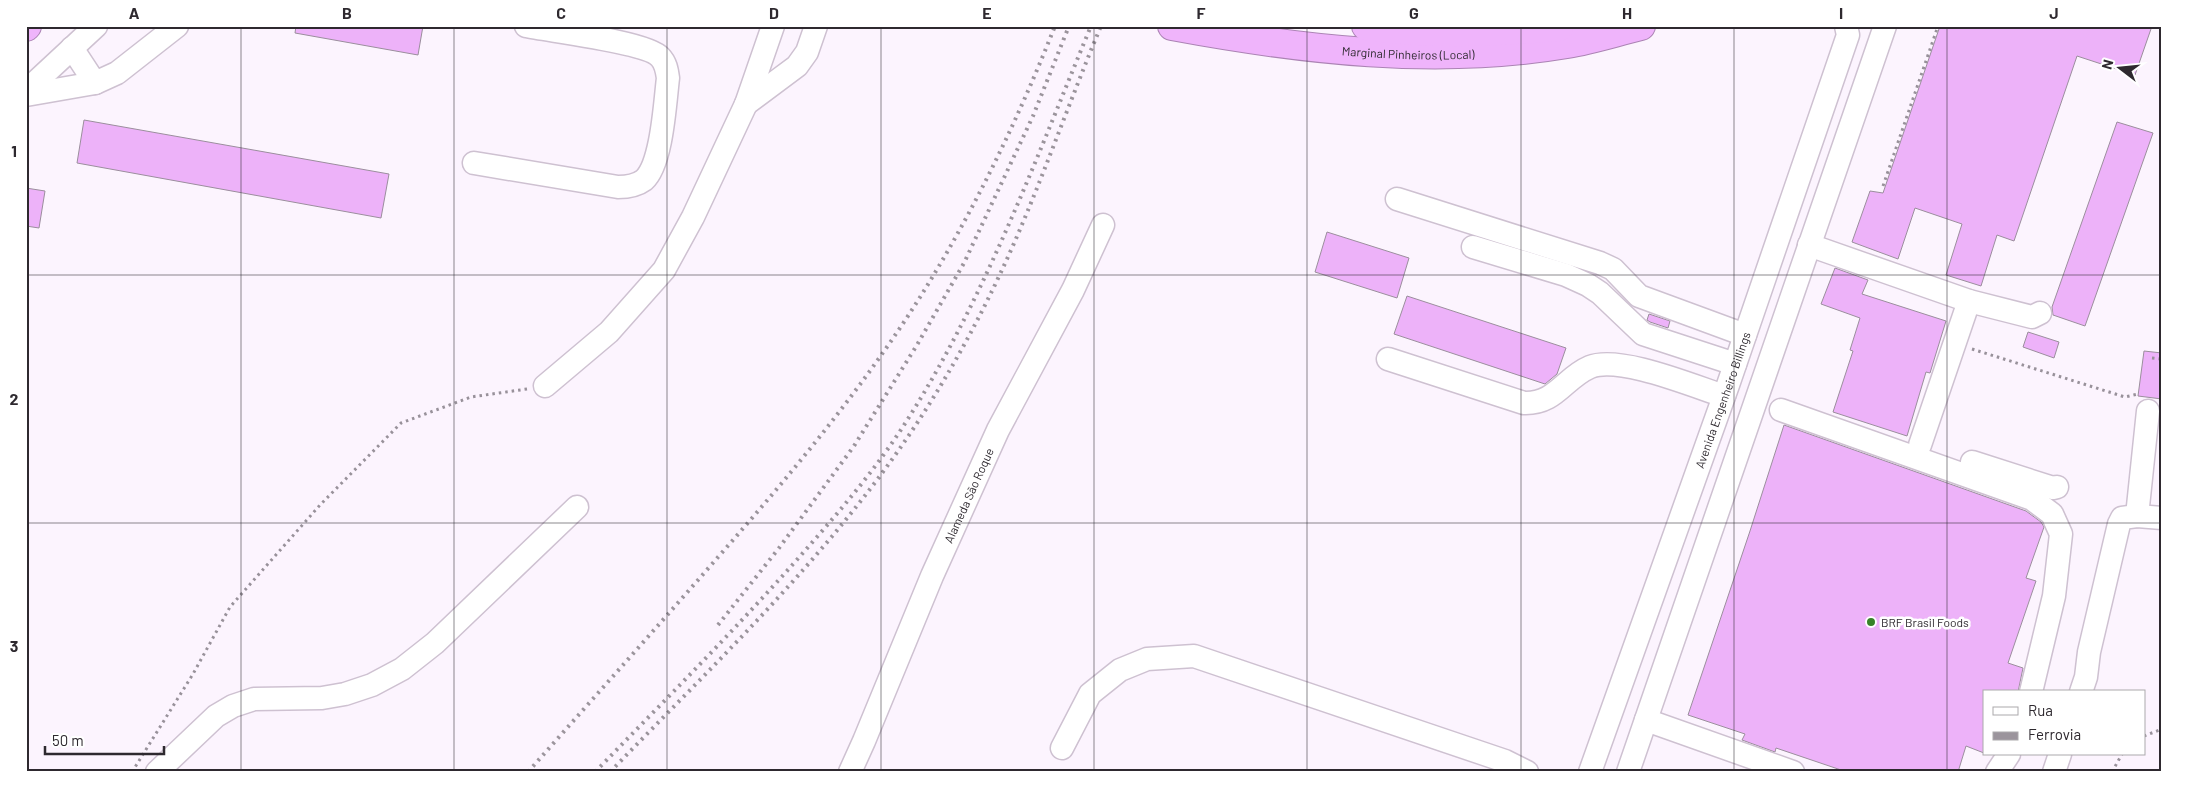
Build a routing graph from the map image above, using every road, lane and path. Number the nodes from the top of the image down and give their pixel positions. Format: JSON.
{"nodes":[{"id":1,"x":96,"y":26,"type":"edge"},
{"id":2,"x":177,"y":26,"type":"edge"},
{"id":3,"x":526,"y":26,"type":"edge"},
{"id":4,"x":773,"y":26,"type":"edge"},
{"id":5,"x":816,"y":26,"type":"edge"},
{"id":6,"x":1172,"y":26,"type":"edge"},
{"id":7,"x":1366,"y":26,"type":"edge"},
{"id":8,"x":1572,"y":26,"type":"edge"},
{"id":9,"x":1641,"y":26,"type":"edge"},
{"id":10,"x":1846,"y":26,"type":"edge"},
{"id":11,"x":1885,"y":26,"type":"edge"},
{"id":12,"x":1938,"y":26,"type":"edge"},
{"id":13,"x":72,"y":48,"type":"junction"},
{"id":14,"x":1842,"y":53,"type":"junction"},
{"id":15,"x":1872,"y":64,"type":"junction"},
{"id":16,"x":95,"y":83,"type":"junction"},
{"id":17,"x":26,"y":91,"type":"edge"},
{"id":18,"x":26,"y":95,"type":"edge"},
{"id":19,"x":746,"y":104,"type":"junction"},
{"id":20,"x":474,"y":163,"type":"dead end"},
{"id":21,"x":1883,"y":186,"type":"dead end"},
{"id":22,"x":1398,"y":199,"type":"dead end"},
{"id":23,"x":1102,"y":225,"type":"dead end"},
{"id":24,"x":1809,"y":245,"type":"junction"},
{"id":25,"x":1473,"y":247,"type":"dead end"},
{"id":26,"x":1969,"y":301,"type":"junction"},
{"id":27,"x":2040,"y":312,"type":"dead end"},
{"id":28,"x":1745,"y":335,"type":"junction"},
{"id":29,"x":1954,"y":343,"type":"junction"},
{"id":30,"x":2152,"y":358,"type":"dead end"},
{"id":31,"x":1388,"y":359,"type":"dead end"},
{"id":32,"x":2162,"y":359,"type":"edge"},
{"id":33,"x":1729,"y":382,"type":"junction"},
{"id":34,"x":545,"y":386,"type":"joint"},
{"id":35,"x":1758,"y":394,"type":"junction"},
{"id":36,"x":2144,"y":402,"type":"joint"},
{"id":37,"x":1781,"y":410,"type":"dead end"},
{"id":38,"x":1920,"y":445,"type":"junction"},
{"id":39,"x":2056,"y":487,"type":"dead end"},
{"id":40,"x":1691,"y":490,"type":"junction"},
{"id":41,"x":1721,"y":502,"type":"junction"},
{"id":42,"x":577,"y":507,"type":"dead end"},
{"id":43,"x":2137,"y":516,"type":"junction"},
{"id":44,"x":2162,"y":518,"type":"edge"},
{"id":45,"x":2083,"y":684,"type":"edge"},
{"id":46,"x":2031,"y":690,"type":"edge"},
{"id":47,"x":1646,"y":720,"type":"junction"},
{"id":48,"x":2162,"y":729,"type":"edge"},
{"id":49,"x":2146,"y":735,"type":"edge"},
{"id":50,"x":1062,"y":748,"type":"dead end"},
{"id":51,"x":2008,"y":756,"type":"edge"},
{"id":52,"x":2059,"y":756,"type":"edge"},
{"id":53,"x":2121,"y":756,"type":"edge"},
{"id":54,"x":132,"y":772,"type":"edge"},
{"id":55,"x":157,"y":772,"type":"edge"},
{"id":56,"x":850,"y":772,"type":"edge"},
{"id":57,"x":1527,"y":772,"type":"edge"},
{"id":58,"x":1590,"y":772,"type":"edge"},
{"id":59,"x":1628,"y":772,"type":"edge"},
{"id":60,"x":1793,"y":772,"type":"edge"},
{"id":61,"x":1997,"y":772,"type":"edge"},
{"id":62,"x":2054,"y":772,"type":"edge"},
{"id":63,"x":2112,"y":772,"type":"edge"}],
"edges":[{"from":1,"to":13,"type":"street"},
{"from":2,"to":16,"type":"street"},
{"from":3,"to":20,"type":"street"},
{"from":4,"to":19,"type":"street"},
{"from":5,"to":19,"type":"street"},
{"from":6,"to":9,"type":"highway","name":"Marginal Pinheiros (Local)"},
{"from":7,"to":8,"type":"highway"},
{"from":10,"to":14,"type":"street","name":"Avenida Engenheiro Billings"},
{"from":11,"to":15,"type":"street"},
{"from":12,"to":21,"type":"path"},
{"from":13,"to":16,"type":"street"},
{"from":13,"to":17,"type":"street"},
{"from":14,"to":15,"type":"street"},
{"from":14,"to":28,"type":"street","name":"Avenida Engenheiro Billings"},
{"from":15,"to":24,"type":"street"},
{"from":16,"to":18,"type":"street"},
{"from":19,"to":34,"type":"street"},
{"from":22,"to":28,"type":"street"},
{"from":23,"to":56,"type":"street","name":"Alameda São Roque"},
{"from":24,"to":26,"type":"street"},
{"from":24,"to":35,"type":"street"},
{"from":25,"to":33,"type":"street"},
{"from":26,"to":27,"type":"street"},
{"from":26,"to":29,"type":"street"},
{"from":28,"to":33,"type":"street","name":"Avenida Engenheiro Billings"},
{"from":29,"to":36,"type":"path"},
{"from":29,"to":38,"type":"street"},
{"from":30,"to":32,"type":"path"},
{"from":31,"to":33,"type":"street"},
{"from":33,"to":35,"type":"street"},
{"from":33,"to":40,"type":"street","name":"Avenida Engenheiro Billings"},
{"from":34,"to":54,"type":"path"},
{"from":35,"to":38,"type":"street"},
{"from":35,"to":41,"type":"street"},
{"from":36,"to":43,"type":"street"},
{"from":37,"to":46,"type":"street"},
{"from":38,"to":39,"type":"street"},
{"from":40,"to":41,"type":"street"},
{"from":40,"to":58,"type":"street","name":"Avenida Engenheiro Billings"},
{"from":41,"to":47,"type":"street"},
{"from":42,"to":55,"type":"street"},
{"from":43,"to":44,"type":"street"},
{"from":43,"to":45,"type":"street"},
{"from":47,"to":59,"type":"street"},
{"from":47,"to":60,"type":"street"},
{"from":48,"to":49,"type":"path"},
{"from":50,"to":57,"type":"street"},
{"from":51,"to":61,"type":"street"},
{"from":52,"to":62,"type":"street"},
{"from":53,"to":63,"type":"path"}]}
